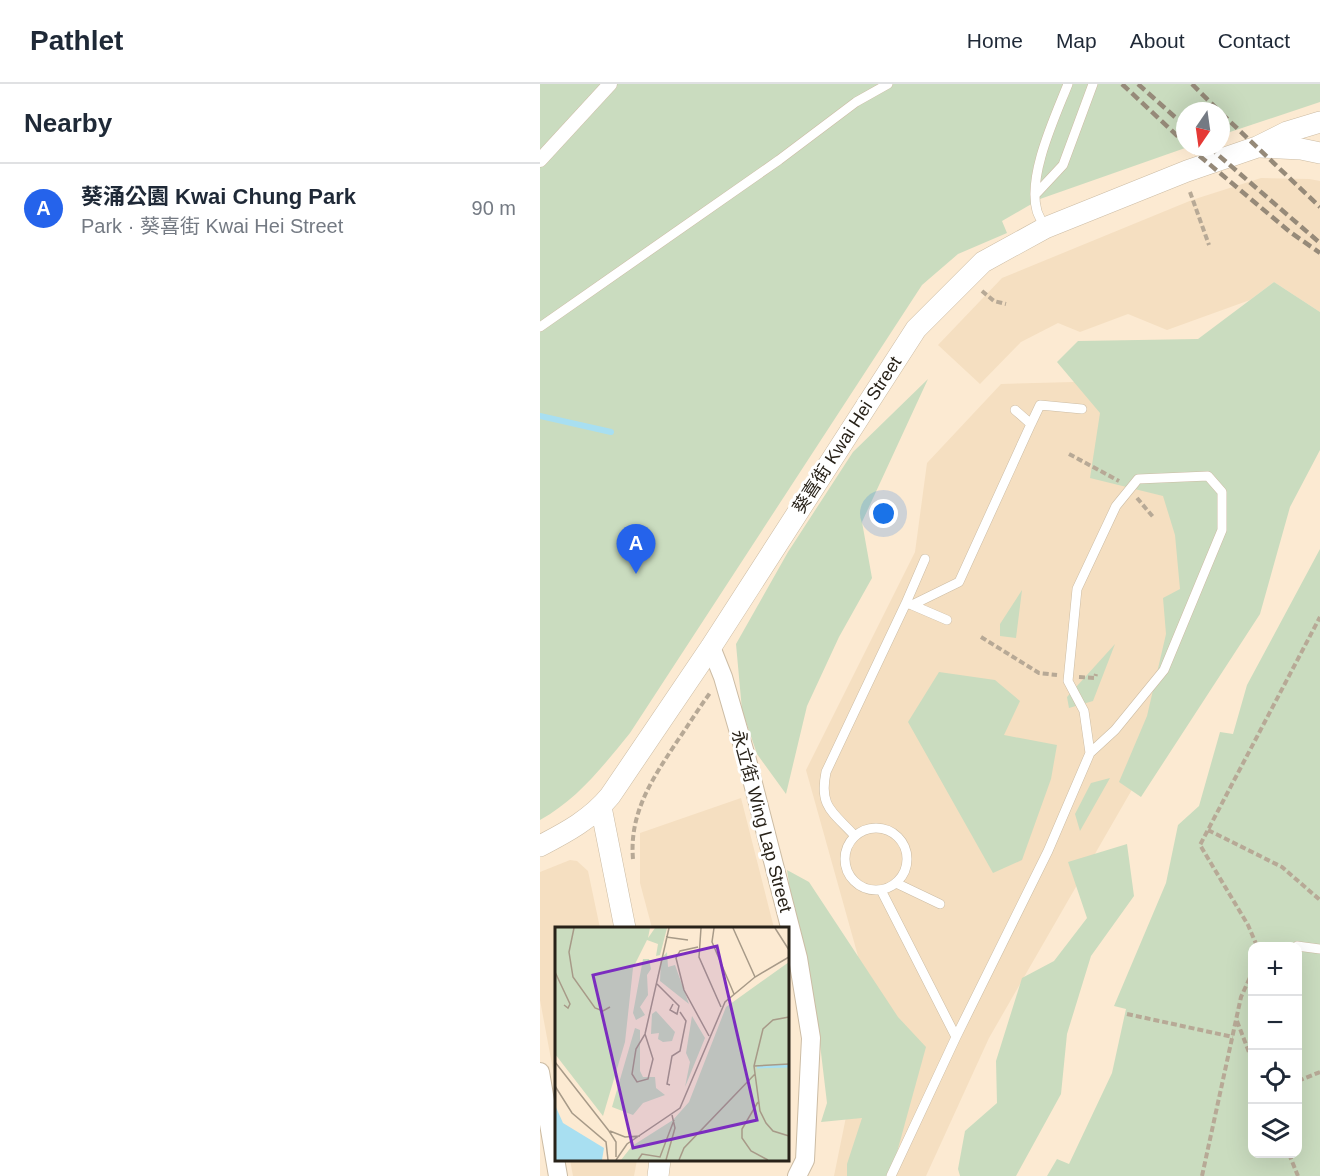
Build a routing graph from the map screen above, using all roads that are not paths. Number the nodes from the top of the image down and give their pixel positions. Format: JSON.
{"nodes":[{"id":1,"x":610,"y":84,"type":"edge"},
{"id":2,"x":888,"y":84,"type":"edge"},
{"id":3,"x":1068,"y":84,"type":"edge"},
{"id":4,"x":1093,"y":84,"type":"edge"},
{"id":5,"x":1320,"y":122,"type":"edge"},
{"id":6,"x":1257,"y":147,"type":"junction"},
{"id":7,"x":1320,"y":153,"type":"edge"},
{"id":8,"x":540,"y":160,"type":"edge"},
{"id":9,"x":1035,"y":195,"type":"junction"},
{"id":10,"x":1045,"y":228,"type":"junction"},
{"id":11,"x":540,"y":327,"type":"edge"},
{"id":12,"x":1082,"y":409,"type":"dead end"},
{"id":13,"x":1015,"y":410,"type":"dead end"},
{"id":14,"x":1031,"y":424,"type":"junction"},
{"id":15,"x":925,"y":560,"type":"dead end"},
{"id":16,"x":909,"y":604,"type":"junction"},
{"id":17,"x":947,"y":620,"type":"dead end"},
{"id":18,"x":711,"y":647,"type":"junction"},
{"id":19,"x":1090,"y":753,"type":"junction"},
{"id":20,"x":601,"y":807,"type":"junction"},
{"id":21,"x":855,"y":836,"type":"junction"},
{"id":22,"x":540,"y":846,"type":"edge"},
{"id":23,"x":896,"y":883,"type":"junction"},
{"id":24,"x":881,"y":890,"type":"junction"},
{"id":25,"x":940,"y":904,"type":"dead end"},
{"id":26,"x":625,"y":927,"type":"edge"},
{"id":27,"x":1302,"y":947,"type":"edge"},
{"id":28,"x":1320,"y":949,"type":"edge"},
{"id":29,"x":956,"y":1037,"type":"junction"},
{"id":30,"x":540,"y":1072,"type":"edge"},
{"id":31,"x":555,"y":1159,"type":"edge"},
{"id":32,"x":555,"y":1161,"type":"edge"},
{"id":33,"x":660,"y":1161,"type":"edge"},
{"id":34,"x":558,"y":1176,"type":"edge"},
{"id":35,"x":658,"y":1176,"type":"edge"},
{"id":36,"x":797,"y":1176,"type":"edge"},
{"id":37,"x":891,"y":1176,"type":"edge"}],
"edges":[{"from":1,"to":8,"type":"street"},
{"from":2,"to":11,"type":"lane"},
{"from":3,"to":9,"type":"lane"},
{"from":4,"to":9,"type":"lane"},
{"from":5,"to":6,"type":"street","name":"葵喜街 Kwai Hei Street"},
{"from":6,"to":7,"type":"street","name":"葵喜街 Kwai Hei Street"},
{"from":6,"to":10,"type":"street","name":"葵喜街 Kwai Hei Street"},
{"from":9,"to":10,"type":"lane"},
{"from":10,"to":18,"type":"street","name":"葵喜街 Kwai Hei Street"},
{"from":12,"to":14,"type":"lane"},
{"from":13,"to":14,"type":"lane"},
{"from":14,"to":16,"type":"lane"},
{"from":15,"to":16,"type":"lane"},
{"from":16,"to":17,"type":"lane"},
{"from":16,"to":21,"type":"lane"},
{"from":18,"to":20,"type":"street","name":"葵喜街 Kwai Hei Street"},
{"from":18,"to":36,"type":"street","name":"永立街 Wing Lap Street"},
{"from":19,"to":19,"type":"lane"},
{"from":19,"to":29,"type":"lane"},
{"from":20,"to":22,"type":"street","name":"葵喜街 Kwai Hei Street"},
{"from":20,"to":26,"type":"street"},
{"from":21,"to":23,"type":"lane"},
{"from":21,"to":24,"type":"lane"},
{"from":23,"to":24,"type":"lane"},
{"from":23,"to":25,"type":"lane"},
{"from":24,"to":29,"type":"lane"},
{"from":27,"to":28,"type":"lane"},
{"from":29,"to":37,"type":"lane"},
{"from":30,"to":31,"type":"street"},
{"from":32,"to":34,"type":"street"},
{"from":33,"to":35,"type":"street"}]}
